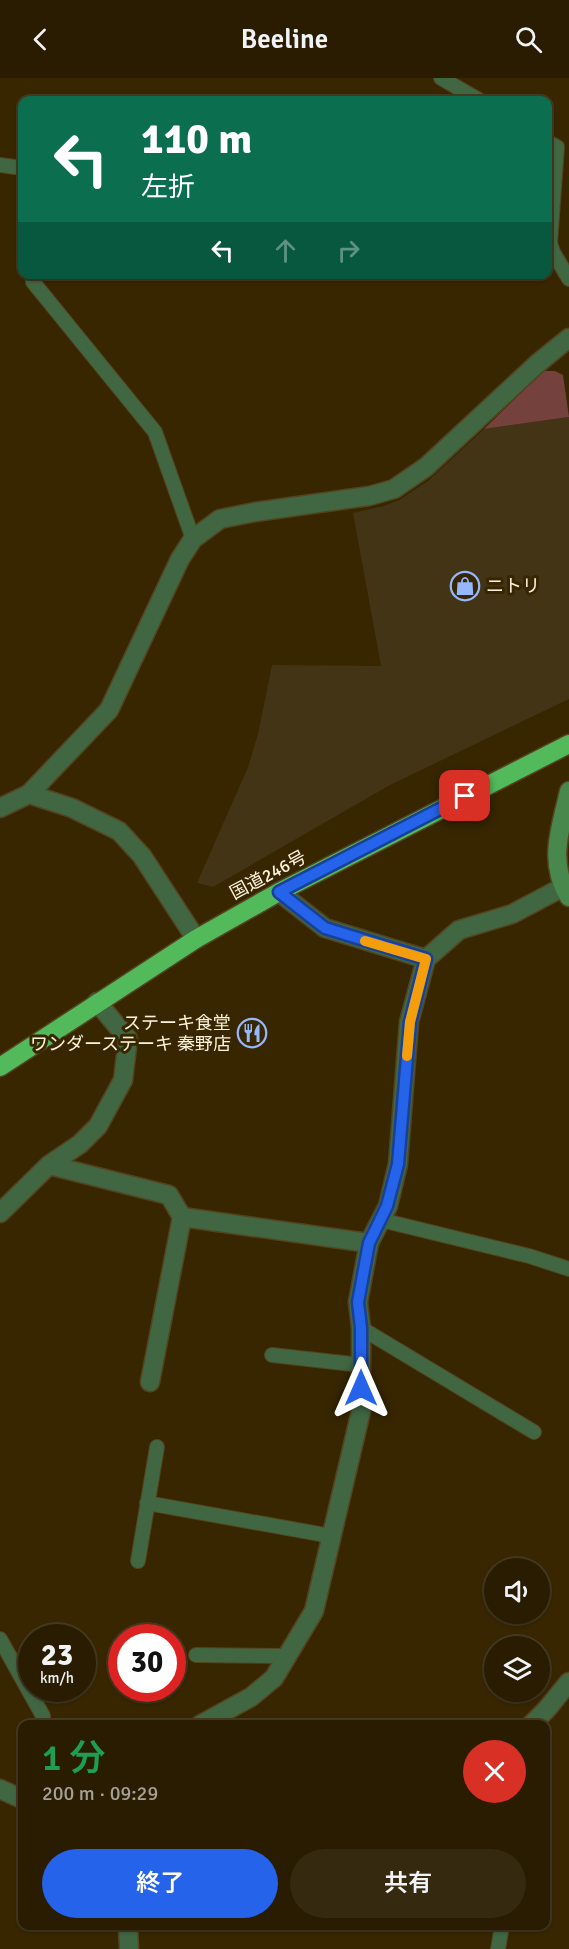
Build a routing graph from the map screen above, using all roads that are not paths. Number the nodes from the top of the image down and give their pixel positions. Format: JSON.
{"nodes":[{"id":1,"x":441,"y":78,"type":"edge"},
{"id":2,"x":471,"y":96,"type":"edge"},
{"id":3,"x":552,"y":144,"type":"edge"},
{"id":4,"x":0,"y":165,"type":"edge"},
{"id":5,"x":18,"y":167,"type":"edge"},
{"id":6,"x":552,"y":216,"type":"edge"},
{"id":7,"x":552,"y":249,"type":"edge"},
{"id":8,"x":33,"y":279,"type":"edge"},
{"id":9,"x":569,"y":279,"type":"edge"},
{"id":10,"x":569,"y":338,"type":"edge"},
{"id":11,"x":193,"y":539,"type":"junction"},
{"id":12,"x":569,"y":744,"type":"edge"},
{"id":13,"x":569,"y":791,"type":"edge"},
{"id":14,"x":29,"y":794,"type":"junction"},
{"id":15,"x":0,"y":808,"type":"edge"},
{"id":16,"x":279,"y":892,"type":"junction"},
{"id":17,"x":566,"y":892,"type":"edge"},
{"id":18,"x":196,"y":939,"type":"junction"},
{"id":19,"x":426,"y":959,"type":"junction"},
{"id":20,"x":97,"y":1002,"type":"junction"},
{"id":21,"x":0,"y":1066,"type":"edge"},
{"id":22,"x":49,"y":1165,"type":"junction"},
{"id":23,"x":0,"y":1213,"type":"edge"},
{"id":24,"x":182,"y":1217,"type":"junction"},
{"id":25,"x":381,"y":1220,"type":"junction"},
{"id":26,"x":369,"y":1243,"type":"junction"},
{"id":27,"x":569,"y":1269,"type":"edge"},
{"id":28,"x":361,"y":1328,"type":"junction"},
{"id":29,"x":272,"y":1355,"type":"dead end"},
{"id":30,"x":361,"y":1365,"type":"junction"},
{"id":31,"x":150,"y":1382,"type":"dead end"},
{"id":32,"x":534,"y":1432,"type":"dead end"},
{"id":33,"x":157,"y":1447,"type":"dead end"},
{"id":34,"x":147,"y":1503,"type":"junction"},
{"id":35,"x":331,"y":1536,"type":"junction"},
{"id":36,"x":138,"y":1562,"type":"dead end"},
{"id":37,"x":0,"y":1639,"type":"edge"},
{"id":38,"x":196,"y":1654,"type":"dead end"},
{"id":39,"x":288,"y":1656,"type":"junction"},
{"id":40,"x":569,"y":1682,"type":"edge"},
{"id":41,"x":43,"y":1716,"type":"dead end"},
{"id":42,"x":209,"y":1720,"type":"edge"},
{"id":43,"x":536,"y":1720,"type":"edge"},
{"id":44,"x":0,"y":1789,"type":"edge"},
{"id":45,"x":18,"y":1797,"type":"edge"},
{"id":46,"x":128,"y":1930,"type":"edge"},
{"id":47,"x":501,"y":1930,"type":"edge"},
{"id":48,"x":129,"y":1949,"type":"edge"},
{"id":49,"x":498,"y":1949,"type":"edge"}],
"edges":[{"from":1,"to":2,"type":"lane"},
{"from":3,"to":6,"type":"lane"},
{"from":4,"to":5,"type":"lane"},
{"from":7,"to":9,"type":"lane"},
{"from":8,"to":11,"type":"lane"},
{"from":10,"to":11,"type":"street"},
{"from":11,"to":14,"type":"street"},
{"from":12,"to":16,"type":"highway","name":"国道246号"},
{"from":13,"to":17,"type":"street"},
{"from":14,"to":15,"type":"street"},
{"from":14,"to":18,"type":"street"},
{"from":16,"to":18,"type":"highway","name":"国道246号"},
{"from":16,"to":19,"type":"street"},
{"from":17,"to":19,"type":"street"},
{"from":18,"to":20,"type":"highway","name":"国道246号"},
{"from":19,"to":25,"type":"street"},
{"from":20,"to":21,"type":"highway","name":"国道246号"},
{"from":20,"to":22,"type":"street"},
{"from":22,"to":23,"type":"street"},
{"from":22,"to":24,"type":"street"},
{"from":24,"to":26,"type":"street"},
{"from":24,"to":31,"type":"street"},
{"from":25,"to":26,"type":"street"},
{"from":25,"to":27,"type":"lane"},
{"from":26,"to":28,"type":"street"},
{"from":28,"to":30,"type":"street"},
{"from":28,"to":32,"type":"lane"},
{"from":29,"to":30,"type":"lane"},
{"from":30,"to":35,"type":"street"},
{"from":33,"to":34,"type":"lane"},
{"from":34,"to":35,"type":"lane"},
{"from":34,"to":36,"type":"lane"},
{"from":35,"to":39,"type":"street"},
{"from":37,"to":41,"type":"lane"},
{"from":38,"to":39,"type":"lane"},
{"from":39,"to":42,"type":"street"},
{"from":40,"to":43,"type":"street"},
{"from":44,"to":45,"type":"street"},
{"from":46,"to":48,"type":"street"},
{"from":47,"to":49,"type":"lane"}]}
